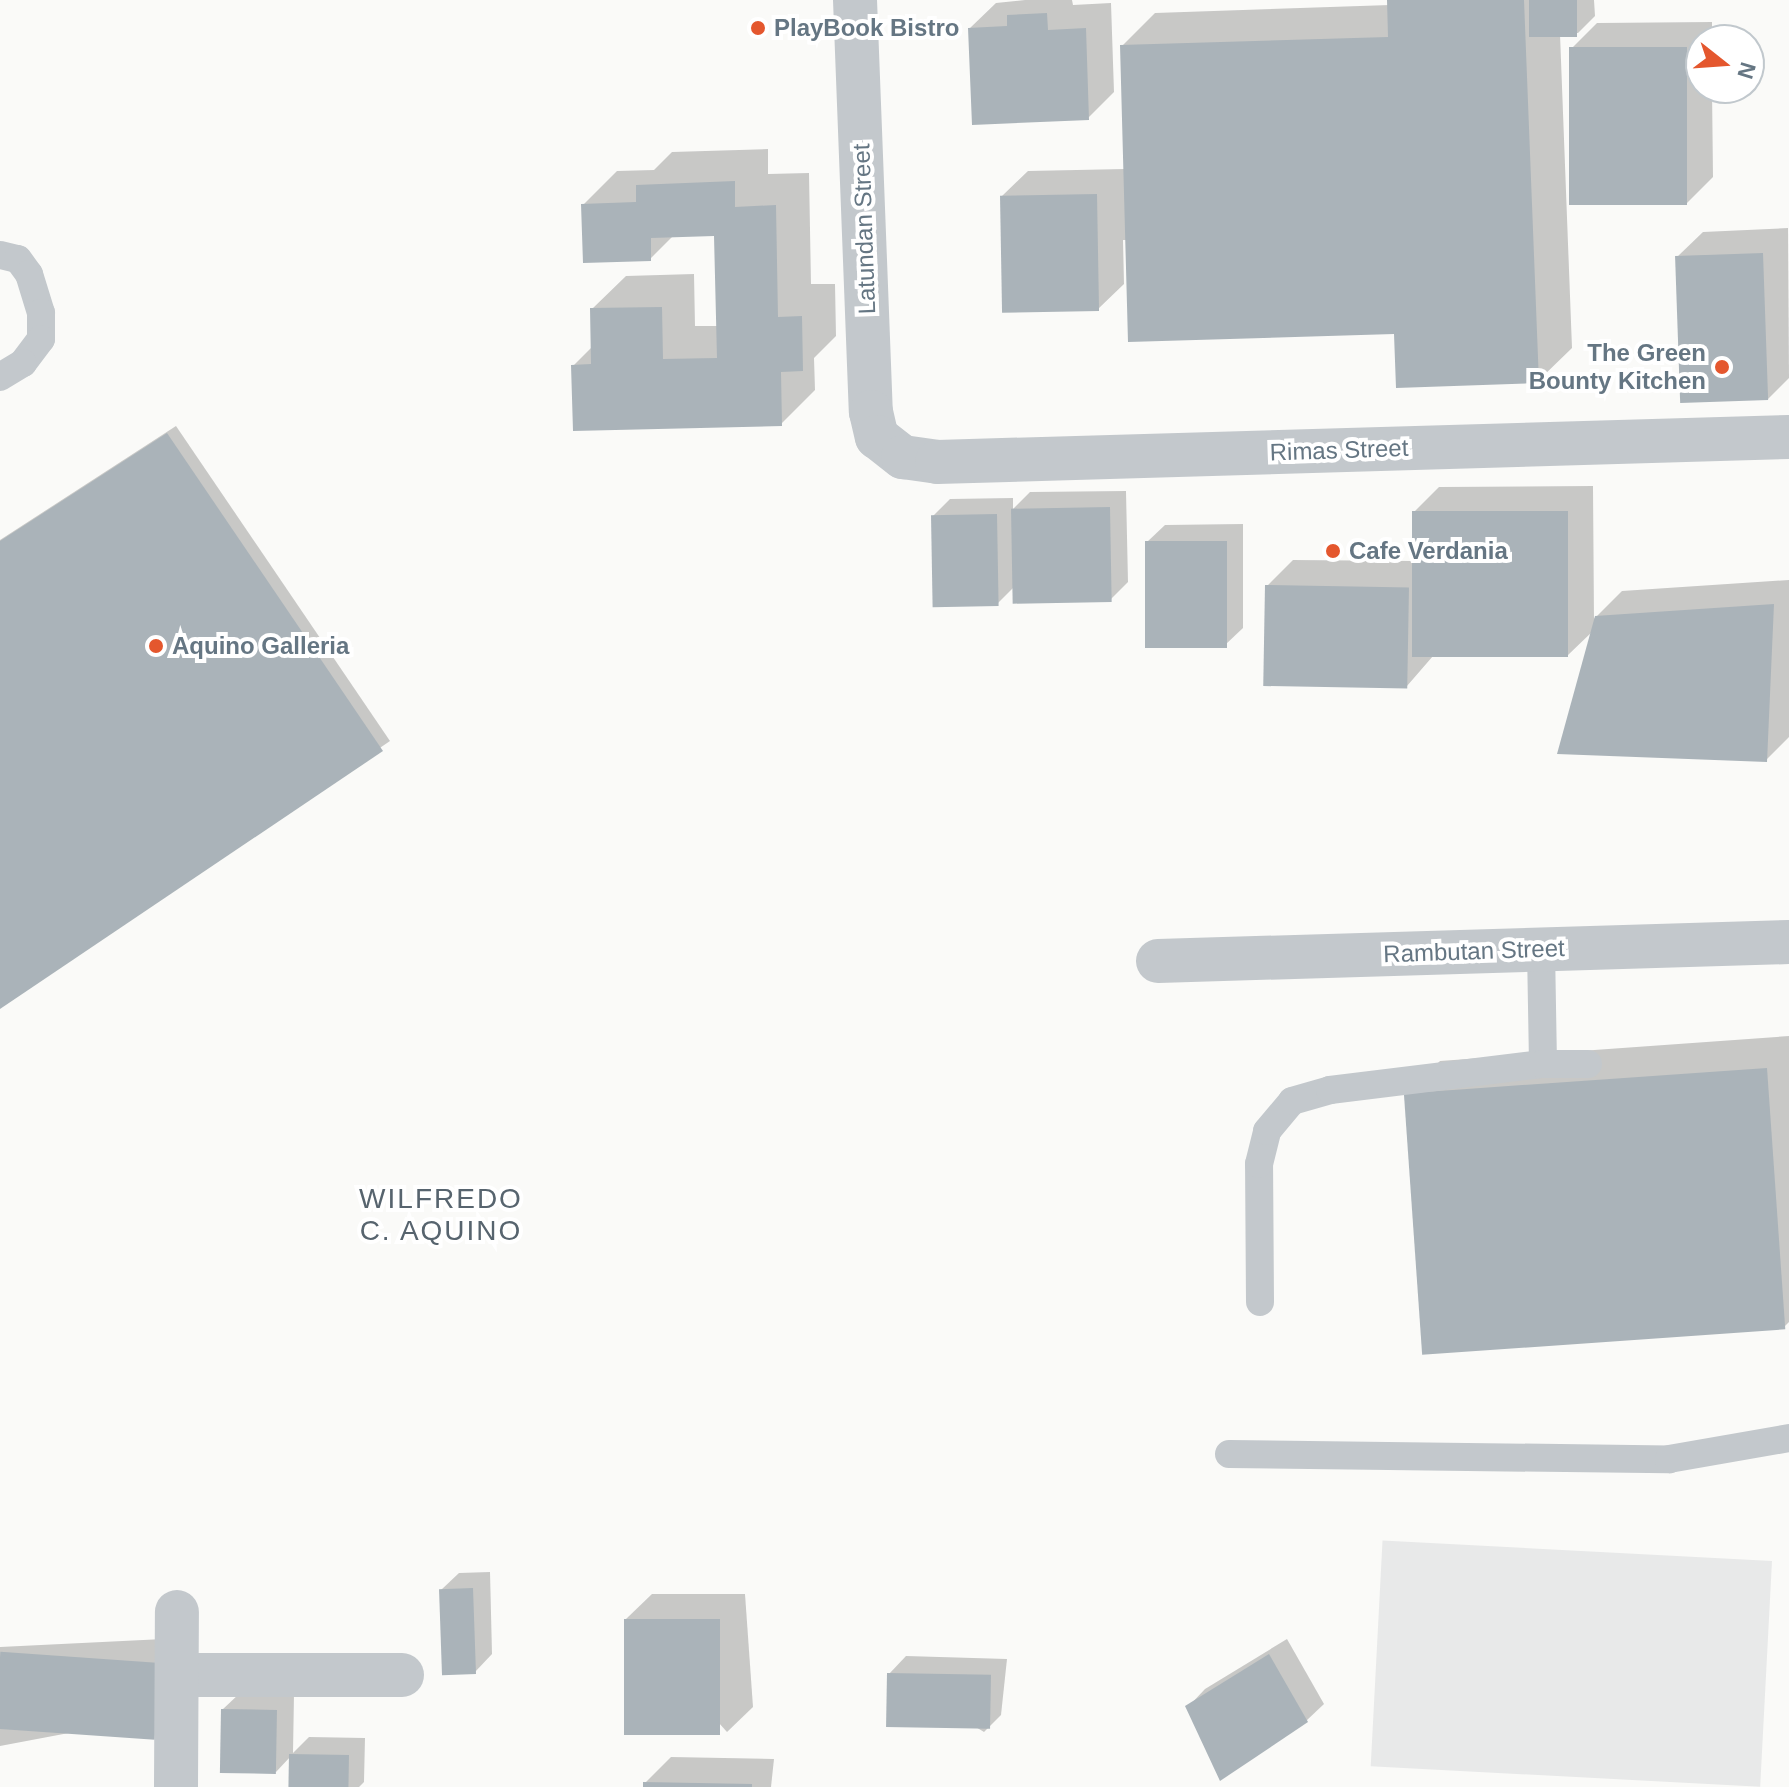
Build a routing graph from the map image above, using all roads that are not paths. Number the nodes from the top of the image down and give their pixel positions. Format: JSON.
{"nodes":[{"id":1,"x":855,"y":0,"type":"edge"},
{"id":2,"x":0,"y":255,"type":"edge"},
{"id":3,"x":0,"y":377,"type":"edge"},
{"id":4,"x":1789,"y":437,"type":"edge"},
{"id":5,"x":891,"y":451,"type":"joint"},
{"id":6,"x":1789,"y":942,"type":"edge"},
{"id":7,"x":1541,"y":949,"type":"junction"},
{"id":8,"x":1158,"y":961,"type":"dead end"},
{"id":9,"x":1543,"y":1064,"type":"junction"},
{"id":10,"x":1588,"y":1064,"type":"dead end"},
{"id":11,"x":1260,"y":1302,"type":"dead end"},
{"id":12,"x":1789,"y":1438,"type":"edge"},
{"id":13,"x":1229,"y":1454,"type":"dead end"},
{"id":14,"x":177,"y":1612,"type":"dead end"},
{"id":15,"x":177,"y":1675,"type":"junction"},
{"id":16,"x":402,"y":1675,"type":"dead end"},
{"id":17,"x":176,"y":1787,"type":"edge"}],
"edges":[{"from":1,"to":5,"type":"street","name":"Latundan Street"},
{"from":2,"to":3,"type":"lane"},
{"from":4,"to":5,"type":"street","name":"Rimas Street"},
{"from":6,"to":7,"type":"street","name":"Rambutan Street"},
{"from":7,"to":8,"type":"street","name":"Rambutan Street"},
{"from":7,"to":9,"type":"lane"},
{"from":9,"to":10,"type":"lane"},
{"from":9,"to":11,"type":"lane"},
{"from":12,"to":13,"type":"lane"},
{"from":14,"to":15,"type":"street"},
{"from":15,"to":16,"type":"street"},
{"from":15,"to":17,"type":"street"}]}
